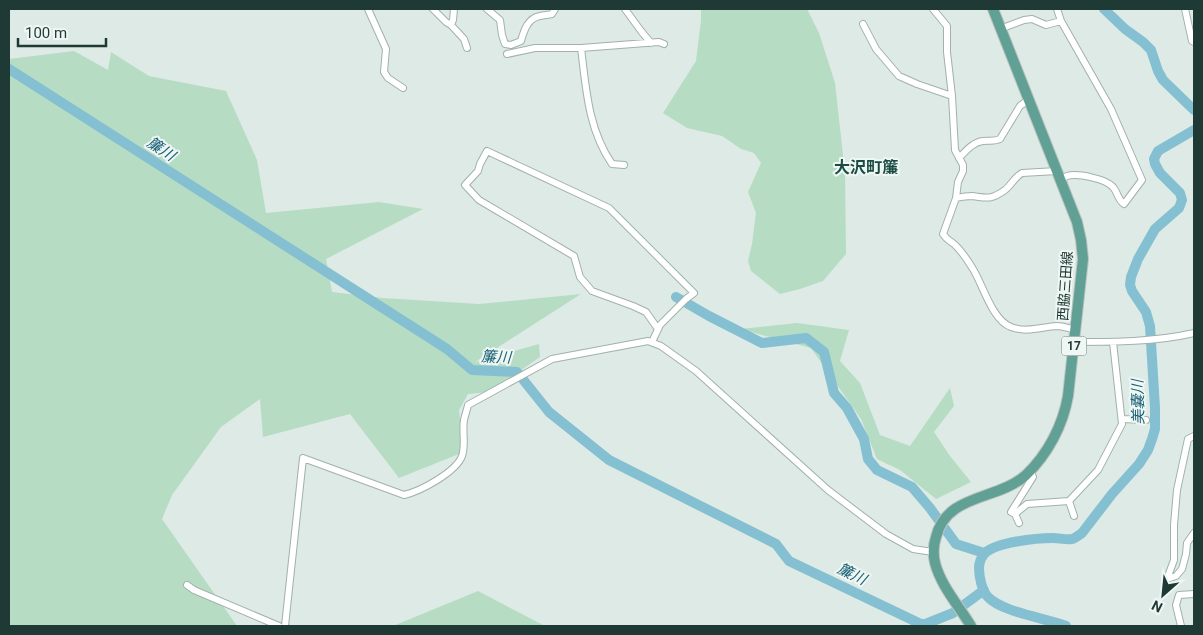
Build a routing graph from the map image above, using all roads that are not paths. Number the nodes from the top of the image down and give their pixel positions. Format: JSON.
{"nodes":[{"id":1,"x":368,"y":9,"type":"edge"},
{"id":2,"x":433,"y":9,"type":"edge"},
{"id":3,"x":454,"y":9,"type":"edge"},
{"id":4,"x":487,"y":9,"type":"edge"},
{"id":5,"x":555,"y":9,"type":"edge"},
{"id":6,"x":625,"y":9,"type":"edge"},
{"id":7,"x":933,"y":9,"type":"edge"},
{"id":8,"x":993,"y":9,"type":"edge"},
{"id":9,"x":1057,"y":9,"type":"edge"},
{"id":10,"x":1185,"y":9,"type":"edge"},
{"id":11,"x":1060,"y":21,"type":"junction"},
{"id":12,"x":863,"y":24,"type":"dead end"},
{"id":13,"x":451,"y":25,"type":"junction"},
{"id":14,"x":1000,"y":29,"type":"junction"},
{"id":15,"x":1194,"y":42,"type":"edge"},
{"id":16,"x":651,"y":43,"type":"junction"},
{"id":17,"x":664,"y":44,"type":"dead end"},
{"id":18,"x":467,"y":48,"type":"dead end"},
{"id":19,"x":581,"y":48,"type":"junction"},
{"id":20,"x":506,"y":54,"type":"dead end"},
{"id":21,"x":403,"y":88,"type":"dead end"},
{"id":22,"x":952,"y":96,"type":"junction"},
{"id":23,"x":1028,"y":100,"type":"junction"},
{"id":24,"x":959,"y":158,"type":"junction"},
{"id":25,"x":624,"y":165,"type":"dead end"},
{"id":26,"x":1058,"y":175,"type":"junction"},
{"id":27,"x":956,"y":198,"type":"junction"},
{"id":28,"x":658,"y":328,"type":"junction"},
{"id":29,"x":1076,"y":330,"type":"junction"},
{"id":30,"x":1194,"y":333,"type":"edge"},
{"id":31,"x":652,"y":342,"type":"junction"},
{"id":32,"x":1074,"y":342,"type":"junction"},
{"id":33,"x":1113,"y":342,"type":"junction"},
{"id":34,"x":1122,"y":419,"type":"junction"},
{"id":35,"x":1146,"y":420,"type":"dead end"},
{"id":36,"x":1194,"y":436,"type":"edge"},
{"id":37,"x":1030,"y":470,"type":"junction"},
{"id":38,"x":1069,"y":501,"type":"junction"},
{"id":39,"x":1014,"y":514,"type":"junction"},
{"id":40,"x":1074,"y":516,"type":"dead end"},
{"id":41,"x":1019,"y":523,"type":"dead end"},
{"id":42,"x":1194,"y":533,"type":"edge"},
{"id":43,"x":933,"y":552,"type":"junction"},
{"id":44,"x":187,"y":585,"type":"dead end"},
{"id":45,"x":1194,"y":594,"type":"edge"},
{"id":46,"x":279,"y":626,"type":"edge"},
{"id":47,"x":285,"y":626,"type":"edge"},
{"id":48,"x":970,"y":626,"type":"edge"},
{"id":49,"x":1181,"y":626,"type":"edge"}],
"edges":[{"from":1,"to":21,"type":"street"},
{"from":2,"to":13,"type":"street"},
{"from":3,"to":13,"type":"street"},
{"from":4,"to":5,"type":"street"},
{"from":6,"to":16,"type":"street"},
{"from":7,"to":22,"type":"street"},
{"from":8,"to":14,"type":"main road","name":"西脇三田線","number":"17"},
{"from":9,"to":11,"type":"street"},
{"from":10,"to":15,"type":"street"},
{"from":11,"to":14,"type":"street"},
{"from":11,"to":26,"type":"street"},
{"from":12,"to":22,"type":"street"},
{"from":13,"to":18,"type":"street"},
{"from":14,"to":23,"type":"main road","name":"西脇三田線","number":"17"},
{"from":16,"to":17,"type":"street"},
{"from":16,"to":19,"type":"street"},
{"from":19,"to":20,"type":"street"},
{"from":19,"to":25,"type":"street"},
{"from":22,"to":24,"type":"street"},
{"from":23,"to":24,"type":"street"},
{"from":23,"to":26,"type":"main road","name":"西脇三田線","number":"17"},
{"from":24,"to":27,"type":"street"},
{"from":26,"to":27,"type":"street"},
{"from":26,"to":29,"type":"main road","name":"西脇三田線","number":"17"},
{"from":27,"to":29,"type":"street"},
{"from":28,"to":28,"type":"street"},
{"from":28,"to":31,"type":"street"},
{"from":29,"to":32,"type":"main road","name":"西脇三田線","number":"17"},
{"from":30,"to":33,"type":"street"},
{"from":31,"to":43,"type":"street"},
{"from":31,"to":47,"type":"street"},
{"from":32,"to":33,"type":"street"},
{"from":32,"to":37,"type":"main road","name":"西脇三田線","number":"17"},
{"from":33,"to":34,"type":"street"},
{"from":34,"to":35,"type":"street"},
{"from":34,"to":38,"type":"street"},
{"from":36,"to":42,"type":"street"},
{"from":37,"to":39,"type":"street"},
{"from":37,"to":43,"type":"main road","name":"西脇三田線","number":"17"},
{"from":38,"to":39,"type":"street"},
{"from":38,"to":40,"type":"street"},
{"from":39,"to":41,"type":"street"},
{"from":43,"to":48,"type":"main road"},
{"from":44,"to":46,"type":"street"},
{"from":45,"to":49,"type":"street"}]}
